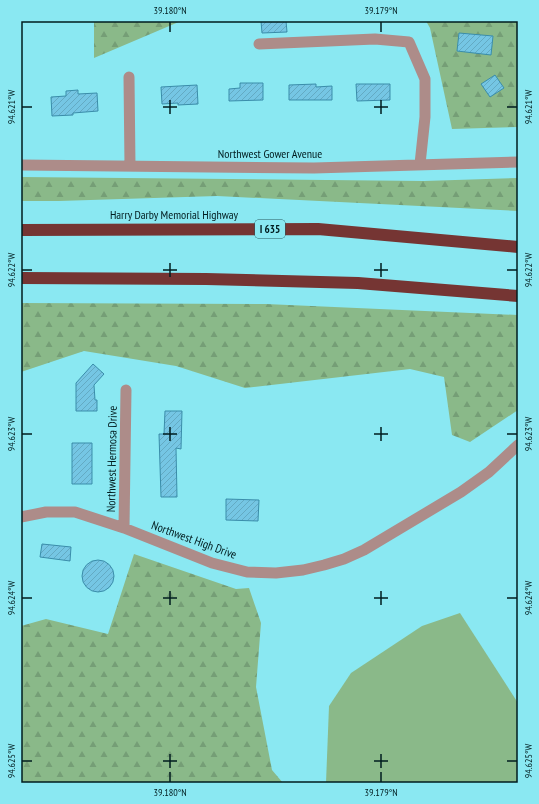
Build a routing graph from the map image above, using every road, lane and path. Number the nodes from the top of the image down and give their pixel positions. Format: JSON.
{"nodes":[{"id":1,"x":259,"y":44,"type":"dead end"},
{"id":2,"x":129,"y":77,"type":"dead end"},
{"id":3,"x":518,"y":162,"type":"edge"},
{"id":4,"x":420,"y":164,"type":"junction"},
{"id":5,"x":21,"y":165,"type":"edge"},
{"id":6,"x":130,"y":166,"type":"junction"},
{"id":7,"x":21,"y":230,"type":"edge"},
{"id":8,"x":518,"y":247,"type":"edge"},
{"id":9,"x":21,"y":278,"type":"edge"},
{"id":10,"x":518,"y":296,"type":"edge"},
{"id":11,"x":126,"y":390,"type":"dead end"},
{"id":12,"x":518,"y":444,"type":"edge"},
{"id":13,"x":21,"y":517,"type":"edge"},
{"id":14,"x":124,"y":528,"type":"junction"}],
"edges":[{"from":1,"to":4,"type":"street"},
{"from":2,"to":6,"type":"street"},
{"from":3,"to":4,"type":"street","name":"Northwest Gower Avenue"},
{"from":4,"to":6,"type":"street","name":"Northwest Gower Avenue"},
{"from":5,"to":6,"type":"street","name":"Northwest Gower Avenue"},
{"from":7,"to":8,"type":"highway","name":"Harry Darby Memorial Highway","number":"I 635"},
{"from":9,"to":10,"type":"highway"},
{"from":11,"to":14,"type":"street","name":"Northwest Hermosa Drive"},
{"from":12,"to":14,"type":"street","name":"Northwest High Drive"},
{"from":13,"to":14,"type":"street","name":"Northwest High Drive"}]}
